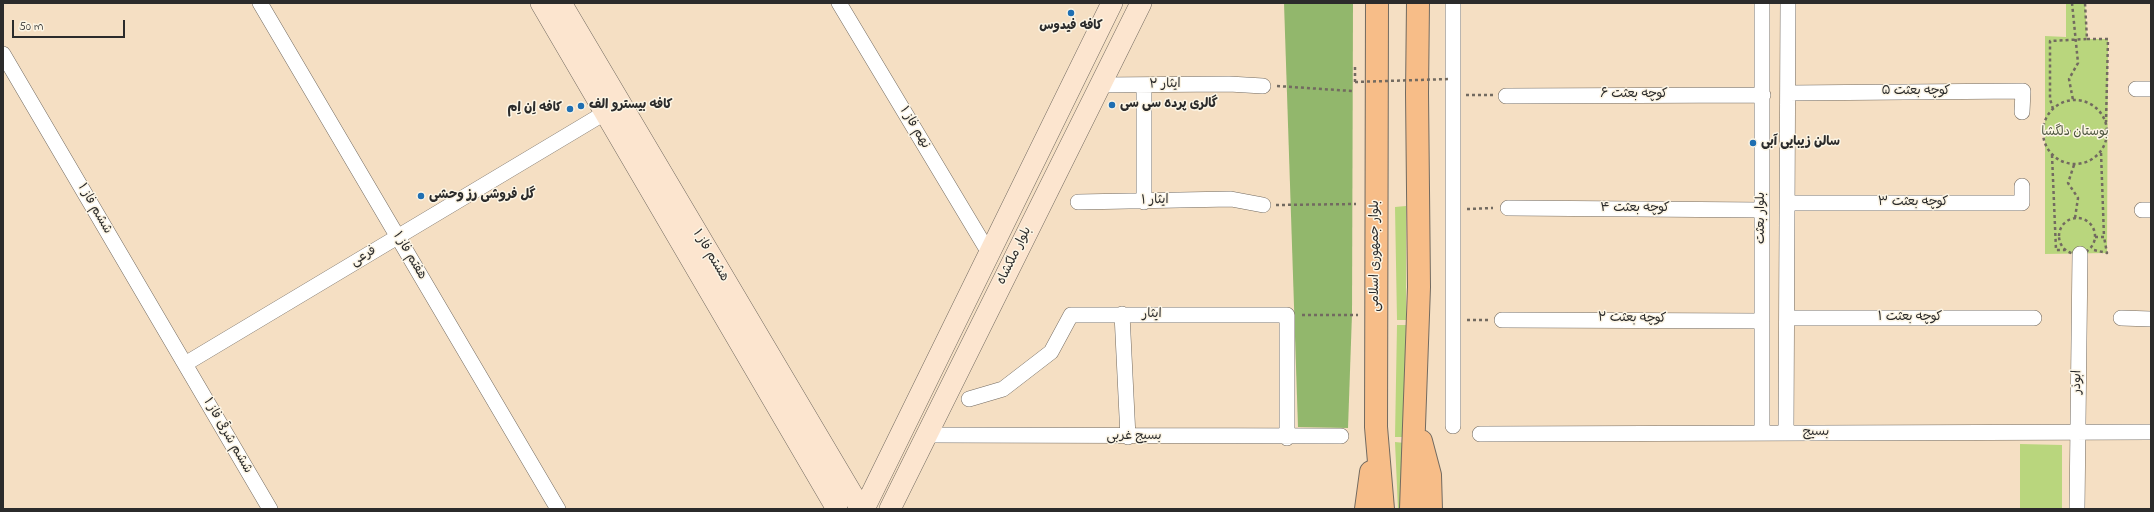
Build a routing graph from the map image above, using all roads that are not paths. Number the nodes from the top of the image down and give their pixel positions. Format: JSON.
{"nodes":[{"id":1,"x":260,"y":3,"type":"edge"},
{"id":2,"x":541,"y":3,"type":"edge"},
{"id":3,"x":561,"y":3,"type":"edge"},
{"id":4,"x":839,"y":3,"type":"edge"},
{"id":5,"x":1112,"y":3,"type":"edge"},
{"id":6,"x":1141,"y":3,"type":"edge"},
{"id":7,"x":1377,"y":3,"type":"edge"},
{"id":8,"x":1418,"y":3,"type":"edge"},
{"id":9,"x":1453,"y":3,"type":"edge"},
{"id":10,"x":1762,"y":3,"type":"edge"},
{"id":11,"x":1788,"y":3,"type":"edge"},
{"id":12,"x":1788,"y":31,"type":"junction"},
{"id":13,"x":1762,"y":32,"type":"junction"},
{"id":14,"x":3,"y":54,"type":"edge"},
{"id":15,"x":1100,"y":85,"type":"junction"},
{"id":16,"x":1144,"y":85,"type":"junction"},
{"id":17,"x":1263,"y":86,"type":"road end"},
{"id":18,"x":2136,"y":89,"type":"dead end"},
{"id":19,"x":2151,"y":89,"type":"edge"},
{"id":20,"x":1788,"y":93,"type":"junction"},
{"id":21,"x":1763,"y":95,"type":"junction"},
{"id":22,"x":1506,"y":96,"type":"road end"},
{"id":23,"x":613,"y":109,"type":"junction"},
{"id":24,"x":2022,"y":112,"type":"dead end"},
{"id":25,"x":1762,"y":151,"type":"junction"},
{"id":26,"x":1788,"y":151,"type":"junction"},
{"id":27,"x":2022,"y":186,"type":"dead end"},
{"id":28,"x":1078,"y":202,"type":"dead end"},
{"id":29,"x":1144,"y":202,"type":"junction"},
{"id":30,"x":1788,"y":203,"type":"junction"},
{"id":31,"x":1263,"y":205,"type":"road end"},
{"id":32,"x":1508,"y":208,"type":"road end"},
{"id":33,"x":1762,"y":210,"type":"junction"},
{"id":34,"x":398,"y":237,"type":"junction"},
{"id":35,"x":2085,"y":252,"type":"road end"},
{"id":36,"x":989,"y":253,"type":"junction"},
{"id":37,"x":1762,"y":261,"type":"junction"},
{"id":38,"x":1787,"y":261,"type":"junction"},
{"id":39,"x":1122,"y":314,"type":"junction"},
{"id":40,"x":1787,"y":318,"type":"junction"},
{"id":41,"x":2034,"y":318,"type":"dead end"},
{"id":42,"x":2121,"y":318,"type":"dead end"},
{"id":43,"x":2151,"y":319,"type":"edge"},
{"id":44,"x":1502,"y":320,"type":"road end"},
{"id":45,"x":1762,"y":321,"type":"junction"},
{"id":46,"x":185,"y":364,"type":"junction"},
{"id":47,"x":969,"y":399,"type":"dead end"},
{"id":48,"x":1415,"y":416,"type":"junction"},
{"id":49,"x":1453,"y":426,"type":"dead end"},
{"id":50,"x":1376,"y":428,"type":"junction"},
{"id":51,"x":2078,"y":432,"type":"junction"},
{"id":52,"x":2151,"y":432,"type":"edge"},
{"id":53,"x":1762,"y":433,"type":"junction"},
{"id":54,"x":1786,"y":433,"type":"junction"},
{"id":55,"x":1480,"y":434,"type":"dead end"},
{"id":56,"x":927,"y":435,"type":"junction"},
{"id":57,"x":1341,"y":436,"type":"dead end"},
{"id":58,"x":1128,"y":437,"type":"junction"},
{"id":59,"x":1287,"y":438,"type":"junction"},
{"id":60,"x":270,"y":509,"type":"edge"},
{"id":61,"x":558,"y":509,"type":"edge"},
{"id":62,"x":837,"y":509,"type":"edge"},
{"id":63,"x":861,"y":509,"type":"edge"},
{"id":64,"x":864,"y":509,"type":"edge"},
{"id":65,"x":890,"y":509,"type":"edge"},
{"id":66,"x":1366,"y":509,"type":"edge"},
{"id":67,"x":1383,"y":509,"type":"edge"},
{"id":68,"x":1411,"y":509,"type":"edge"},
{"id":69,"x":1431,"y":509,"type":"edge"},
{"id":70,"x":2077,"y":509,"type":"edge"}],
"edges":[{"from":1,"to":34,"type":"street","name":"هفتم فاز ۱"},
{"from":2,"to":23,"type":"main road","name":"هشتم فاز ۱"},
{"from":3,"to":23,"type":"main road","name":"هشتم فاز ۱"},
{"from":4,"to":36,"type":"street","name":"نهم فاز ۱"},
{"from":5,"to":36,"type":"main road","name":"بلوار ملکشاه"},
{"from":6,"to":15,"type":"main road","name":"بلوار ملکشاه"},
{"from":7,"to":50,"type":"main road","name":"بلوار جمهوری اسلامی"},
{"from":8,"to":48,"type":"main road"},
{"from":9,"to":49,"type":"street"},
{"from":10,"to":13,"type":"street","name":"بلوار بعثت"},
{"from":11,"to":12,"type":"street","name":"بلوار بعثت"},
{"from":12,"to":13,"type":"street"},
{"from":12,"to":20,"type":"street","name":"بلوار بعثت"},
{"from":13,"to":21,"type":"street","name":"بلوار بعثت"},
{"from":14,"to":46,"type":"street","name":"ششم فاز ۱"},
{"from":15,"to":16,"type":"street","name":"ایثار ۲"},
{"from":15,"to":56,"type":"main road","name":"بلوار ملکشاه"},
{"from":16,"to":17,"type":"street","name":"ایثار ۲"},
{"from":16,"to":29,"type":"street"},
{"from":18,"to":19,"type":"street"},
{"from":20,"to":24,"type":"street","name":"کوچه بعثت ۵"},
{"from":20,"to":26,"type":"street","name":"بلوار بعثت"},
{"from":21,"to":22,"type":"street","name":"کوچه بعثت ۶"},
{"from":21,"to":25,"type":"street","name":"بلوار بعثت"},
{"from":23,"to":34,"type":"street","name":"فرعی"},
{"from":23,"to":62,"type":"main road","name":"هشتم فاز ۱"},
{"from":23,"to":63,"type":"main road","name":"هشتم فاز ۱"},
{"from":25,"to":26,"type":"street"},
{"from":25,"to":33,"type":"street","name":"بلوار بعثت"},
{"from":26,"to":30,"type":"street","name":"بلوار بعثت"},
{"from":27,"to":30,"type":"street","name":"کوچه بعثت ۳"},
{"from":28,"to":29,"type":"street","name":"ایثار ۱"},
{"from":29,"to":31,"type":"street","name":"ایثار ۱"},
{"from":30,"to":38,"type":"street","name":"بلوار بعثت"},
{"from":32,"to":33,"type":"street","name":"کوچه بعثت ۴"},
{"from":33,"to":37,"type":"street","name":"بلوار بعثت"},
{"from":34,"to":46,"type":"street","name":"فرعی"},
{"from":34,"to":61,"type":"street","name":"هفتم فاز ۱"},
{"from":35,"to":51,"type":"street","name":"ابوذر"},
{"from":36,"to":64,"type":"main road","name":"بلوار ملکشاه"},
{"from":37,"to":38,"type":"street"},
{"from":37,"to":45,"type":"street","name":"بلوار بعثت"},
{"from":38,"to":40,"type":"street","name":"بلوار بعثت"},
{"from":39,"to":47,"type":"street","name":"ایثار"},
{"from":39,"to":58,"type":"street"},
{"from":39,"to":59,"type":"street","name":"ایثار"},
{"from":40,"to":41,"type":"street","name":"کوچه بعثت ۱"},
{"from":40,"to":54,"type":"street","name":"بلوار بعثت"},
{"from":42,"to":43,"type":"street"},
{"from":44,"to":45,"type":"street","name":"کوچه بعثت ۲"},
{"from":45,"to":53,"type":"street","name":"بلوار بعثت"},
{"from":46,"to":60,"type":"street","name":"ششم شرقی فاز ۱"},
{"from":48,"to":68,"type":"main road"},
{"from":48,"to":69,"type":"main road"},
{"from":50,"to":66,"type":"main road"},
{"from":50,"to":67,"type":"main road","name":"بلوار جمهوری اسلامی"},
{"from":51,"to":52,"type":"street","name":"بسیج"},
{"from":51,"to":54,"type":"street","name":"بسیج"},
{"from":51,"to":70,"type":"street","name":"ابوذر"},
{"from":53,"to":54,"type":"street","name":"بسیج"},
{"from":53,"to":55,"type":"street","name":"بسیج"},
{"from":56,"to":58,"type":"street","name":"بسیج غربی"},
{"from":56,"to":65,"type":"main road","name":"بلوار ملکشاه"},
{"from":57,"to":59,"type":"street","name":"بسیج غربی"},
{"from":58,"to":59,"type":"street","name":"بسیج غربی"}]}
